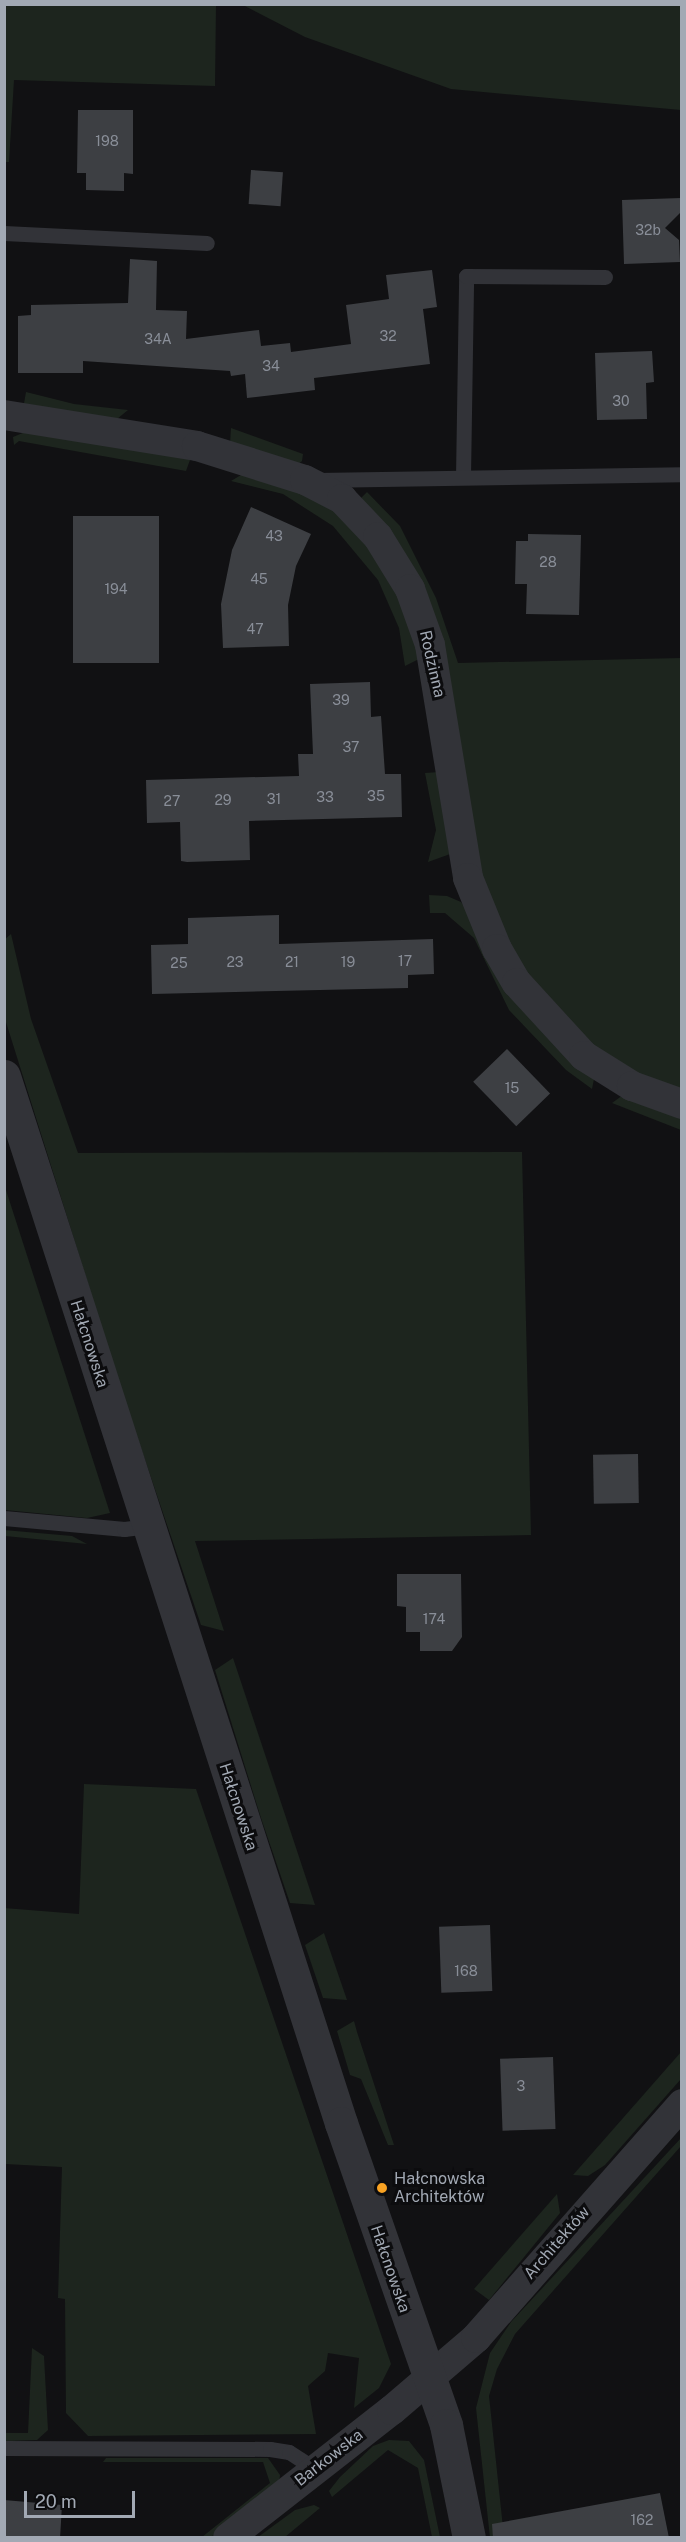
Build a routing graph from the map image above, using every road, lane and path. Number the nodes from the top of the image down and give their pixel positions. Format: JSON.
{"nodes":[{"id":1,"x":4,"y":233,"type":"edge"},
{"id":2,"x":207,"y":243,"type":"dead end"},
{"id":3,"x":605,"y":278,"type":"dead end"},
{"id":4,"x":4,"y":415,"type":"edge"},
{"id":5,"x":681,"y":474,"type":"edge"},
{"id":6,"x":463,"y":477,"type":"junction"},
{"id":7,"x":305,"y":480,"type":"junction"},
{"id":8,"x":4,"y":1076,"type":"edge"},
{"id":9,"x":681,"y":1104,"type":"edge"},
{"id":10,"x":4,"y":1518,"type":"edge"},
{"id":11,"x":147,"y":1526,"type":"junction"},
{"id":12,"x":681,"y":2104,"type":"edge"},
{"id":13,"x":429,"y":2378,"type":"junction"},
{"id":14,"x":4,"y":2448,"type":"edge"},
{"id":15,"x":314,"y":2468,"type":"junction"},
{"id":16,"x":228,"y":2538,"type":"edge"},
{"id":17,"x":469,"y":2538,"type":"edge"}],
"edges":[{"from":1,"to":2,"type":"lane"},
{"from":3,"to":6,"type":"lane"},
{"from":4,"to":7,"type":"street","name":"Rodzinna"},
{"from":5,"to":6,"type":"lane"},
{"from":6,"to":7,"type":"lane"},
{"from":7,"to":9,"type":"street","name":"Rodzinna"},
{"from":8,"to":11,"type":"street","name":"Hałcnowska"},
{"from":10,"to":11,"type":"lane"},
{"from":11,"to":13,"type":"street","name":"Hałcnowska"},
{"from":12,"to":13,"type":"street","name":"Architektów"},
{"from":13,"to":15,"type":"street","name":"Barkowska"},
{"from":13,"to":17,"type":"street","name":"Hałcnowska"},
{"from":14,"to":15,"type":"lane"},
{"from":15,"to":16,"type":"street","name":"Barkowska"}]}
